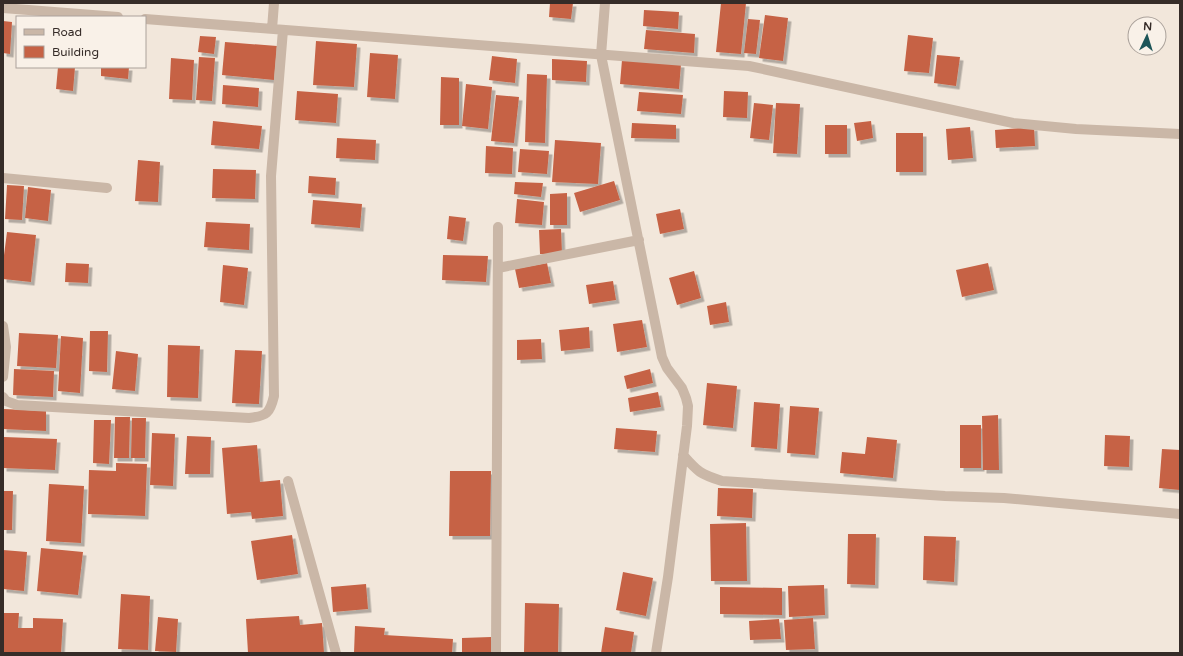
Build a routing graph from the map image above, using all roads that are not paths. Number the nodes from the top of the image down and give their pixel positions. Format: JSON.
{"nodes":[{"id":1,"x":274,"y":3,"type":"edge"},
{"id":2,"x":605,"y":3,"type":"edge"},
{"id":3,"x":3,"y":8,"type":"edge"},
{"id":4,"x":105,"y":16,"type":"edge"},
{"id":5,"x":146,"y":19,"type":"edge"},
{"id":6,"x":272,"y":29,"type":"junction"},
{"id":7,"x":283,"y":30,"type":"junction"},
{"id":8,"x":601,"y":55,"type":"junction"},
{"id":9,"x":1180,"y":134,"type":"edge"},
{"id":10,"x":3,"y":178,"type":"edge"},
{"id":11,"x":107,"y":188,"type":"dead end"},
{"id":12,"x":498,"y":227,"type":"dead end"},
{"id":13,"x":639,"y":240,"type":"junction"},
{"id":14,"x":498,"y":268,"type":"junction"},
{"id":15,"x":3,"y":326,"type":"edge"},
{"id":16,"x":3,"y":377,"type":"edge"},
{"id":17,"x":3,"y":397,"type":"edge"},
{"id":18,"x":683,"y":455,"type":"junction"},
{"id":19,"x":288,"y":481,"type":"dead end"},
{"id":20,"x":1180,"y":514,"type":"edge"},
{"id":21,"x":336,"y":653,"type":"edge"},
{"id":22,"x":496,"y":653,"type":"edge"},
{"id":23,"x":656,"y":653,"type":"edge"}],
"edges":[{"from":1,"to":6,"type":"street"},
{"from":2,"to":8,"type":"street"},
{"from":3,"to":4,"type":"street"},
{"from":5,"to":6,"type":"street"},
{"from":6,"to":7,"type":"street"},
{"from":7,"to":8,"type":"street"},
{"from":7,"to":17,"type":"street"},
{"from":8,"to":9,"type":"street"},
{"from":8,"to":13,"type":"street"},
{"from":10,"to":11,"type":"street"},
{"from":12,"to":14,"type":"street"},
{"from":13,"to":14,"type":"street"},
{"from":13,"to":18,"type":"street"},
{"from":14,"to":22,"type":"street"},
{"from":15,"to":16,"type":"street"},
{"from":18,"to":20,"type":"street"},
{"from":18,"to":23,"type":"street"},
{"from":19,"to":21,"type":"street"}]}
